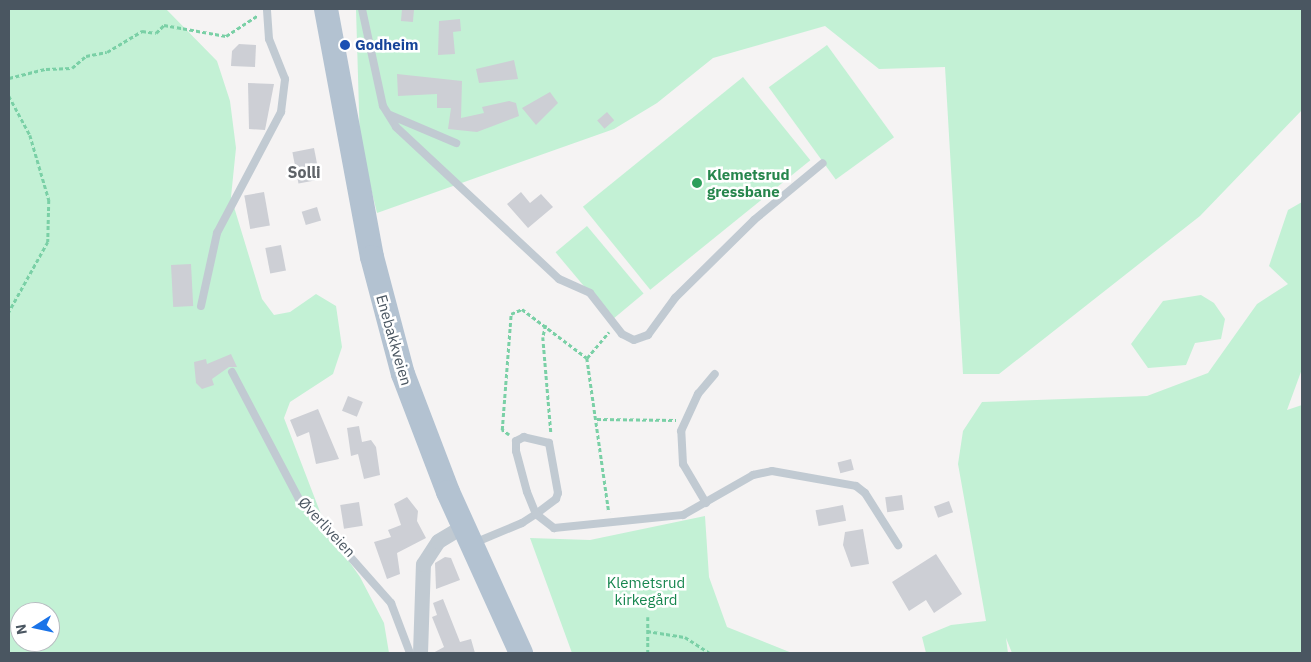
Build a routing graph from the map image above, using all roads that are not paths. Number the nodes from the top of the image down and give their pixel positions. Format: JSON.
{"nodes":[{"id":1,"x":326,"y":9,"type":"edge"},
{"id":2,"x":362,"y":9,"type":"edge"},
{"id":3,"x":267,"y":10,"type":"edge"},
{"id":4,"x":388,"y":114,"type":"junction"},
{"id":5,"x":456,"y":143,"type":"dead end"},
{"id":6,"x":823,"y":163,"type":"dead end"},
{"id":7,"x":201,"y":306,"type":"dead end"},
{"id":8,"x":232,"y":372,"type":"dead end"},
{"id":9,"x":715,"y":374,"type":"dead end"},
{"id":10,"x":706,"y":503,"type":"junction"},
{"id":11,"x":536,"y":514,"type":"junction"},
{"id":12,"x":467,"y":535,"type":"junction"},
{"id":13,"x":898,"y":546,"type":"dead end"},
{"id":14,"x":410,"y":653,"type":"edge"},
{"id":15,"x":420,"y":653,"type":"edge"},
{"id":16,"x":521,"y":653,"type":"edge"}],
"edges":[{"from":1,"to":12,"type":"main road","name":"Enebakkveien"},
{"from":2,"to":4,"type":"lane"},
{"from":3,"to":7,"type":"lane"},
{"from":4,"to":5,"type":"lane"},
{"from":4,"to":6,"type":"lane"},
{"from":8,"to":14,"type":"lane","name":"Øverliveien"},
{"from":9,"to":10,"type":"lane"},
{"from":10,"to":11,"type":"lane"},
{"from":10,"to":13,"type":"lane"},
{"from":11,"to":11,"type":"lane"},
{"from":11,"to":12,"type":"lane"},
{"from":12,"to":15,"type":"street"},
{"from":12,"to":16,"type":"main road","name":"Enebakkveien"}]}
